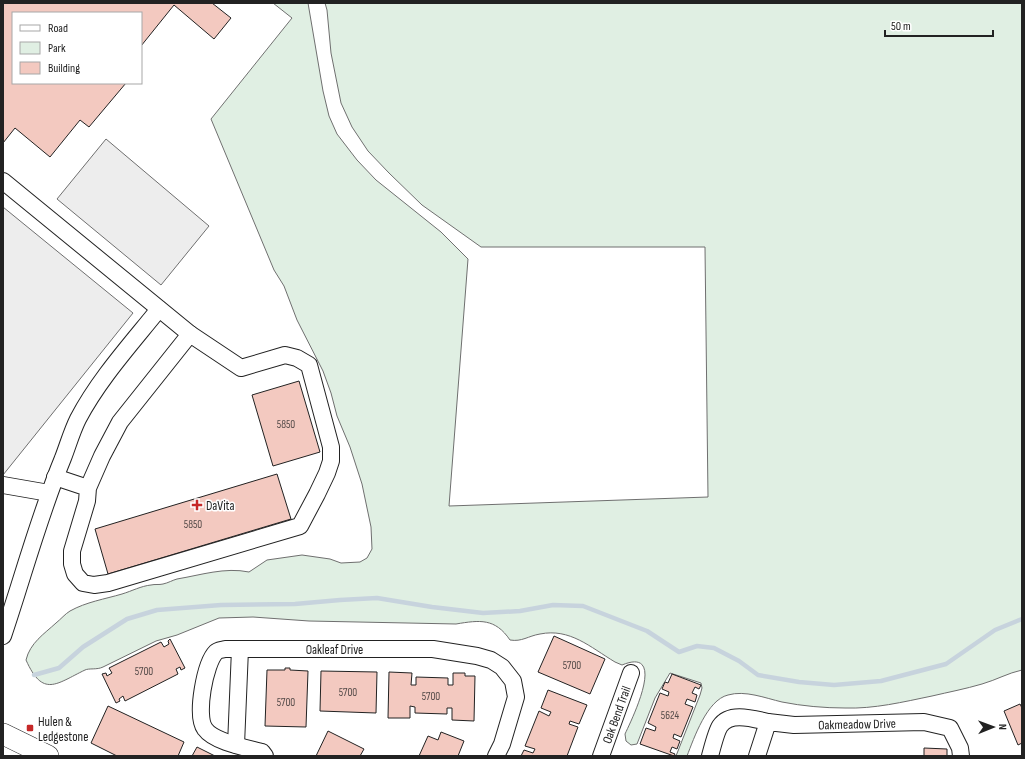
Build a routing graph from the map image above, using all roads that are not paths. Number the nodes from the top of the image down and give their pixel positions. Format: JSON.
{"nodes":[{"id":1,"x":4,"y":185,"type":"edge"},
{"id":2,"x":159,"y":309,"type":"junction"},
{"id":3,"x":190,"y":334,"type":"junction"},
{"id":4,"x":55,"y":477,"type":"junction"},
{"id":5,"x":3,"y":485,"type":"edge"},
{"id":6,"x":88,"y":488,"type":"junction"},
{"id":7,"x":48,"y":493,"type":"junction"},
{"id":8,"x":3,"y":636,"type":"edge"},
{"id":9,"x":240,"y":649,"type":"junction"},
{"id":10,"x":631,"y":673,"type":"dead end"},
{"id":11,"x":768,"y":722,"type":"junction"},
{"id":12,"x":3,"y":734,"type":"edge"},
{"id":13,"x":236,"y":745,"type":"junction"},
{"id":14,"x":48,"y":756,"type":"edge"},
{"id":15,"x":265,"y":756,"type":"edge"},
{"id":16,"x":496,"y":756,"type":"edge"},
{"id":17,"x":601,"y":756,"type":"edge"},
{"id":18,"x":710,"y":756,"type":"edge"},
{"id":19,"x":757,"y":756,"type":"edge"},
{"id":20,"x":961,"y":756,"type":"edge"}],
"edges":[{"from":1,"to":2,"type":"street"},
{"from":2,"to":3,"type":"street"},
{"from":2,"to":4,"type":"street"},
{"from":3,"to":6,"type":"street"},
{"from":3,"to":6,"type":"street"},
{"from":4,"to":6,"type":"street"},
{"from":4,"to":7,"type":"street"},
{"from":5,"to":7,"type":"street"},
{"from":7,"to":8,"type":"street"},
{"from":9,"to":13,"type":"street"},
{"from":9,"to":13,"type":"street","name":"Oakleaf Drive"},
{"from":9,"to":16,"type":"street","name":"Oakleaf Drive"},
{"from":10,"to":17,"type":"street","name":"Oak Bend Trail"},
{"from":11,"to":18,"type":"street"},
{"from":11,"to":19,"type":"street"},
{"from":11,"to":20,"type":"street","name":"Oakmeadow Drive"},
{"from":12,"to":14,"type":"main road"},
{"from":13,"to":15,"type":"street","name":"Oakleaf Drive"}]}
